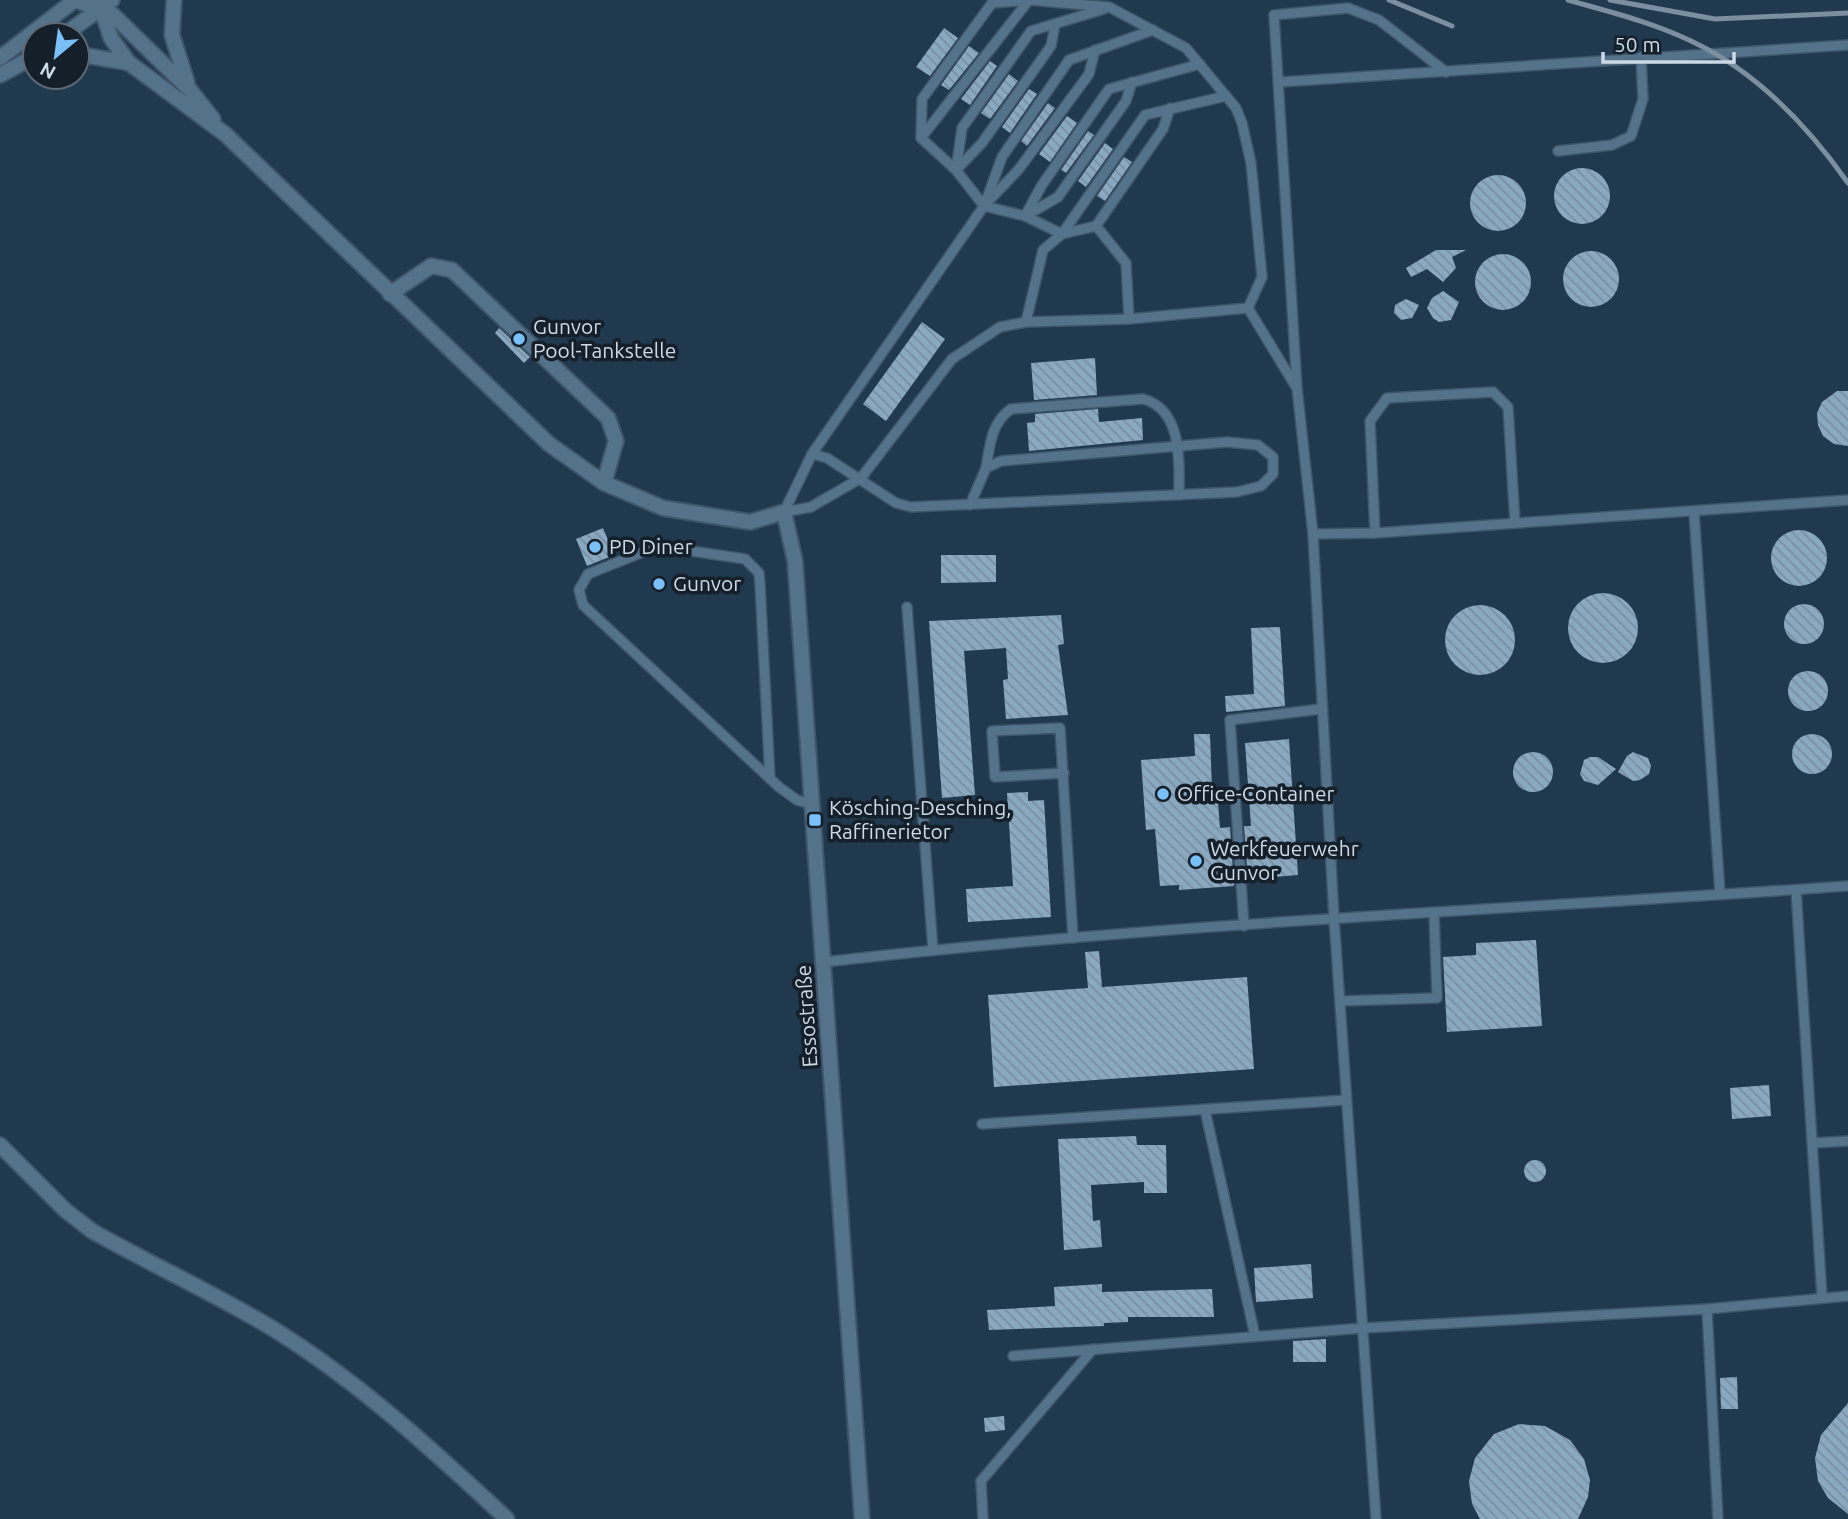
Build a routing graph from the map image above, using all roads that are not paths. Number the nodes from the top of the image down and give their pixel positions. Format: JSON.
{"nodes":[{"id":1,"x":75,"y":0,"type":"edge"},
{"id":2,"x":174,"y":0,"type":"edge"},
{"id":3,"x":1028,"y":0,"type":"edge"},
{"id":4,"x":105,"y":3,"type":"edge"},
{"id":5,"x":1109,"y":7,"type":"junction"},
{"id":6,"x":82,"y":21,"type":"edge"},
{"id":7,"x":1055,"y":25,"type":"junction"},
{"id":8,"x":1153,"y":30,"type":"junction"},
{"id":9,"x":1848,"y":46,"type":"edge"},
{"id":10,"x":1095,"y":50,"type":"junction"},
{"id":11,"x":91,"y":56,"type":"edge"},
{"id":12,"x":1641,"y":57,"type":"junction"},
{"id":13,"x":0,"y":58,"type":"edge"},
{"id":14,"x":129,"y":62,"type":"junction"},
{"id":15,"x":21,"y":64,"type":"edge"},
{"id":16,"x":1200,"y":64,"type":"junction"},
{"id":17,"x":1446,"y":72,"type":"junction"},
{"id":18,"x":0,"y":75,"type":"edge"},
{"id":19,"x":1132,"y":82,"type":"junction"},
{"id":20,"x":1280,"y":82,"type":"junction"},
{"id":21,"x":190,"y":90,"type":"junction"},
{"id":22,"x":1226,"y":96,"type":"junction"},
{"id":23,"x":1170,"y":108,"type":"junction"},
{"id":24,"x":225,"y":134,"type":"junction"},
{"id":25,"x":921,"y":138,"type":"junction"},
{"id":26,"x":1558,"y":151,"type":"dead end"},
{"id":27,"x":956,"y":170,"type":"junction"},
{"id":28,"x":984,"y":206,"type":"junction"},
{"id":29,"x":1025,"y":216,"type":"junction"},
{"id":30,"x":1096,"y":226,"type":"junction"},
{"id":31,"x":1062,"y":234,"type":"junction"},
{"id":32,"x":390,"y":294,"type":"junction"},
{"id":33,"x":1248,"y":308,"type":"junction"},
{"id":34,"x":1129,"y":319,"type":"junction"},
{"id":35,"x":1026,"y":322,"type":"junction"},
{"id":36,"x":1297,"y":388,"type":"junction"},
{"id":37,"x":1179,"y":447,"type":"junction"},
{"id":38,"x":812,"y":454,"type":"junction"},
{"id":39,"x":986,"y":468,"type":"junction"},
{"id":40,"x":861,"y":478,"type":"junction"},
{"id":41,"x":604,"y":484,"type":"junction"},
{"id":42,"x":1179,"y":495,"type":"junction"},
{"id":43,"x":1848,"y":500,"type":"edge"},
{"id":44,"x":970,"y":505,"type":"junction"},
{"id":45,"x":784,"y":512,"type":"junction"},
{"id":46,"x":1694,"y":512,"type":"junction"},
{"id":47,"x":1515,"y":523,"type":"junction"},
{"id":48,"x":1376,"y":533,"type":"junction"},
{"id":49,"x":1313,"y":534,"type":"junction"},
{"id":50,"x":907,"y":607,"type":"dead end"},
{"id":51,"x":1321,"y":709,"type":"junction"},
{"id":52,"x":1065,"y":773,"type":"junction"},
{"id":53,"x":770,"y":779,"type":"junction"},
{"id":54,"x":814,"y":806,"type":"junction"},
{"id":55,"x":1848,"y":886,"type":"edge"},
{"id":56,"x":1796,"y":890,"type":"junction"},
{"id":57,"x":1720,"y":894,"type":"junction"},
{"id":58,"x":1434,"y":912,"type":"junction"},
{"id":59,"x":1334,"y":918,"type":"junction"},
{"id":60,"x":1244,"y":926,"type":"junction"},
{"id":61,"x":1073,"y":938,"type":"junction"},
{"id":62,"x":933,"y":950,"type":"junction"},
{"id":63,"x":824,"y":962,"type":"junction"},
{"id":64,"x":1340,"y":1001,"type":"junction"},
{"id":65,"x":1346,"y":1100,"type":"junction"},
{"id":66,"x":1205,"y":1110,"type":"junction"},
{"id":67,"x":982,"y":1124,"type":"dead end"},
{"id":68,"x":1848,"y":1141,"type":"edge"},
{"id":69,"x":1813,"y":1143,"type":"junction"},
{"id":70,"x":0,"y":1145,"type":"edge"},
{"id":71,"x":1848,"y":1296,"type":"edge"},
{"id":72,"x":1822,"y":1297,"type":"junction"},
{"id":73,"x":1707,"y":1309,"type":"junction"},
{"id":74,"x":1363,"y":1328,"type":"junction"},
{"id":75,"x":1255,"y":1336,"type":"junction"},
{"id":76,"x":1093,"y":1349,"type":"junction"},
{"id":77,"x":1013,"y":1356,"type":"dead end"},
{"id":78,"x":507,"y":1519,"type":"edge"},
{"id":79,"x":862,"y":1519,"type":"edge"},
{"id":80,"x":983,"y":1519,"type":"edge"},
{"id":81,"x":1376,"y":1519,"type":"edge"},
{"id":82,"x":1718,"y":1519,"type":"edge"}],
"edges":[{"from":1,"to":4,"type":"street"},
{"from":1,"to":13,"type":"street"},
{"from":2,"to":21,"type":"street"},
{"from":3,"to":5,"type":"lane"},
{"from":3,"to":25,"type":"lane"},
{"from":3,"to":25,"type":"lane"},
{"from":4,"to":6,"type":"street"},
{"from":4,"to":14,"type":"street"},
{"from":4,"to":21,"type":"street"},
{"from":5,"to":7,"type":"lane"},
{"from":5,"to":8,"type":"lane"},
{"from":7,"to":27,"type":"lane"},
{"from":7,"to":27,"type":"lane"},
{"from":8,"to":10,"type":"lane"},
{"from":8,"to":16,"type":"lane"},
{"from":9,"to":12,"type":"lane"},
{"from":10,"to":28,"type":"lane"},
{"from":10,"to":28,"type":"lane"},
{"from":11,"to":14,"type":"street"},
{"from":12,"to":17,"type":"lane"},
{"from":12,"to":26,"type":"lane"},
{"from":14,"to":24,"type":"street"},
{"from":15,"to":18,"type":"street"},
{"from":16,"to":19,"type":"lane"},
{"from":16,"to":22,"type":"lane"},
{"from":17,"to":20,"type":"lane"},
{"from":17,"to":20,"type":"lane"},
{"from":19,"to":29,"type":"lane"},
{"from":19,"to":29,"type":"lane"},
{"from":20,"to":36,"type":"lane"},
{"from":21,"to":24,"type":"street"},
{"from":22,"to":23,"type":"lane"},
{"from":22,"to":33,"type":"lane"},
{"from":23,"to":30,"type":"lane"},
{"from":23,"to":31,"type":"lane"},
{"from":24,"to":32,"type":"street"},
{"from":25,"to":27,"type":"lane"},
{"from":27,"to":28,"type":"lane"},
{"from":28,"to":29,"type":"lane"},
{"from":28,"to":38,"type":"lane"},
{"from":29,"to":31,"type":"lane"},
{"from":30,"to":31,"type":"lane"},
{"from":30,"to":34,"type":"lane"},
{"from":31,"to":35,"type":"lane"},
{"from":32,"to":41,"type":"street"},
{"from":32,"to":41,"type":"street"},
{"from":33,"to":34,"type":"lane"},
{"from":33,"to":36,"type":"lane"},
{"from":34,"to":35,"type":"lane"},
{"from":35,"to":40,"type":"lane"},
{"from":36,"to":49,"type":"lane"},
{"from":37,"to":39,"type":"lane"},
{"from":37,"to":39,"type":"lane"},
{"from":37,"to":42,"type":"lane"},
{"from":37,"to":42,"type":"lane"},
{"from":38,"to":40,"type":"lane"},
{"from":38,"to":45,"type":"lane"},
{"from":39,"to":44,"type":"lane"},
{"from":40,"to":44,"type":"lane"},
{"from":40,"to":45,"type":"lane"},
{"from":41,"to":45,"type":"street"},
{"from":42,"to":44,"type":"lane"},
{"from":43,"to":46,"type":"lane"},
{"from":45,"to":54,"type":"street","name":"Essostraße"},
{"from":46,"to":47,"type":"lane"},
{"from":46,"to":57,"type":"lane"},
{"from":47,"to":48,"type":"lane"},
{"from":47,"to":48,"type":"lane"},
{"from":48,"to":49,"type":"lane"},
{"from":49,"to":51,"type":"lane"},
{"from":50,"to":62,"type":"lane"},
{"from":51,"to":59,"type":"lane"},
{"from":51,"to":60,"type":"lane"},
{"from":52,"to":52,"type":"lane"},
{"from":52,"to":61,"type":"lane"},
{"from":53,"to":53,"type":"lane"},
{"from":53,"to":54,"type":"lane"},
{"from":54,"to":63,"type":"street","name":"Essostraße"},
{"from":55,"to":56,"type":"lane"},
{"from":56,"to":57,"type":"lane"},
{"from":56,"to":69,"type":"lane"},
{"from":57,"to":58,"type":"lane"},
{"from":58,"to":59,"type":"lane"},
{"from":58,"to":64,"type":"lane"},
{"from":59,"to":60,"type":"lane"},
{"from":59,"to":64,"type":"lane"},
{"from":60,"to":61,"type":"lane"},
{"from":61,"to":62,"type":"lane"},
{"from":62,"to":63,"type":"lane"},
{"from":63,"to":79,"type":"street","name":"Essostraße"},
{"from":64,"to":65,"type":"lane"},
{"from":65,"to":66,"type":"lane"},
{"from":65,"to":74,"type":"lane"},
{"from":66,"to":67,"type":"lane"},
{"from":66,"to":75,"type":"lane"},
{"from":68,"to":69,"type":"lane"},
{"from":69,"to":72,"type":"lane"},
{"from":70,"to":78,"type":"street"},
{"from":71,"to":72,"type":"lane"},
{"from":72,"to":73,"type":"lane"},
{"from":73,"to":74,"type":"lane"},
{"from":73,"to":82,"type":"lane"},
{"from":74,"to":75,"type":"lane"},
{"from":74,"to":81,"type":"lane"},
{"from":75,"to":76,"type":"lane"},
{"from":76,"to":77,"type":"lane"},
{"from":76,"to":80,"type":"lane"}]}
